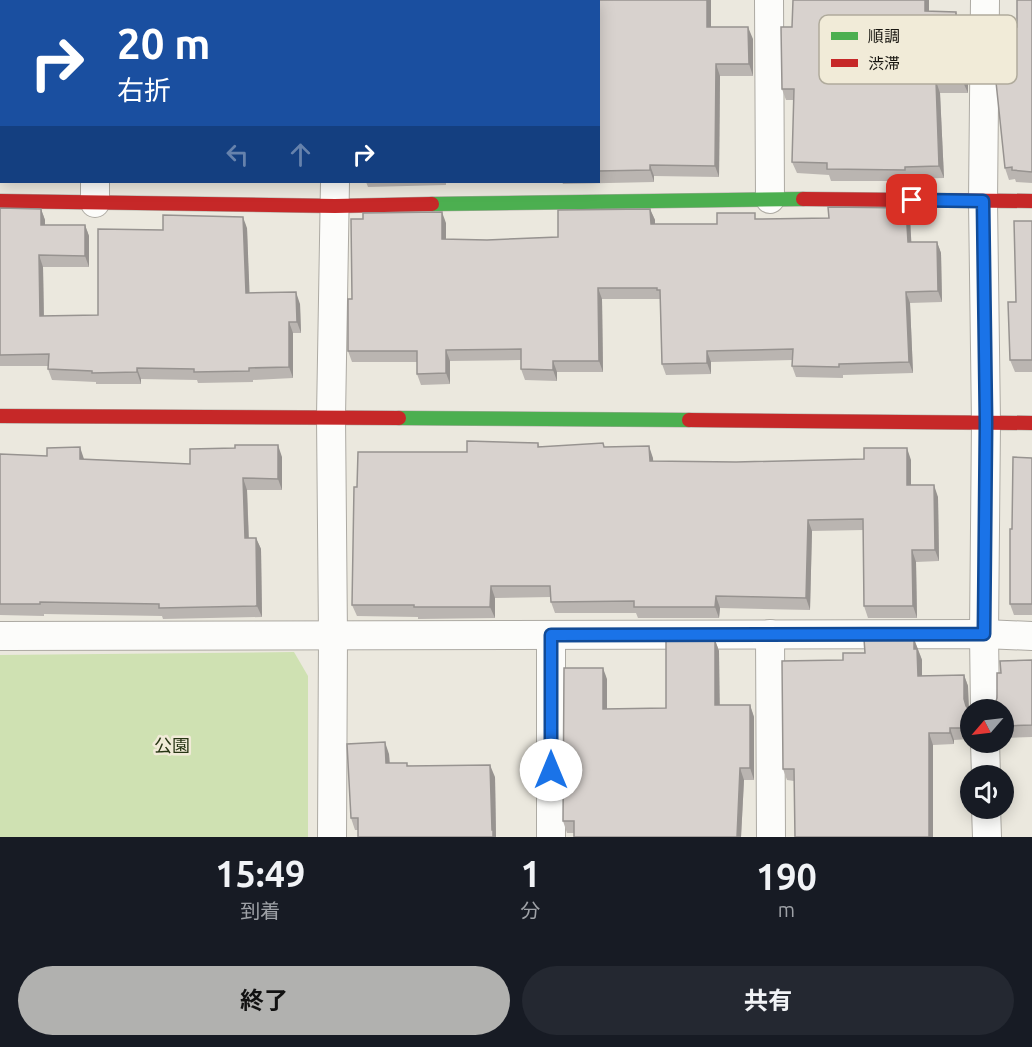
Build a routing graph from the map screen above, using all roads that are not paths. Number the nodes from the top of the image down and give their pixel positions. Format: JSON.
{"nodes":[{"id":1,"x":769,"y":0,"type":"edge"},
{"id":2,"x":985,"y":0,"type":"edge"},
{"id":3,"x":985,"y":15,"type":"edge"},
{"id":4,"x":984,"y":84,"type":"edge"},
{"id":5,"x":95,"y":192,"type":"edge"},
{"id":6,"x":564,"y":192,"type":"edge"},
{"id":7,"x":335,"y":194,"type":"edge"},
{"id":8,"x":770,"y":199,"type":"junction"},
{"id":9,"x":0,"y":201,"type":"edge"},
{"id":10,"x":983,"y":201,"type":"junction"},
{"id":11,"x":1032,"y":201,"type":"edge"},
{"id":12,"x":0,"y":416,"type":"edge"},
{"id":13,"x":331,"y":417,"type":"junction"},
{"id":14,"x":986,"y":423,"type":"junction"},
{"id":15,"x":1032,"y":423,"type":"edge"},
{"id":16,"x":770,"y":634,"type":"junction"},
{"id":17,"x":984,"y":634,"type":"junction"},
{"id":18,"x":551,"y":635,"type":"junction"},
{"id":19,"x":0,"y":636,"type":"edge"},
{"id":20,"x":333,"y":636,"type":"junction"},
{"id":21,"x":1032,"y":636,"type":"edge"},
{"id":22,"x":985,"y":699,"type":"edge"},
{"id":23,"x":986,"y":819,"type":"edge"},
{"id":24,"x":332,"y":837,"type":"edge"},
{"id":25,"x":551,"y":837,"type":"edge"},
{"id":26,"x":771,"y":837,"type":"edge"},
{"id":27,"x":987,"y":837,"type":"edge"}],
"edges":[{"from":1,"to":8,"type":"street"},
{"from":2,"to":3,"type":"street"},
{"from":4,"to":10,"type":"street"},
{"from":5,"to":7,"type":"street"},
{"from":5,"to":9,"type":"street"},
{"from":6,"to":7,"type":"street"},
{"from":6,"to":8,"type":"street"},
{"from":7,"to":13,"type":"street"},
{"from":8,"to":10,"type":"street"},
{"from":10,"to":11,"type":"street"},
{"from":10,"to":14,"type":"street"},
{"from":12,"to":13,"type":"street"},
{"from":13,"to":14,"type":"street"},
{"from":13,"to":20,"type":"street"},
{"from":14,"to":15,"type":"street"},
{"from":14,"to":17,"type":"street"},
{"from":16,"to":17,"type":"street"},
{"from":16,"to":18,"type":"street"},
{"from":16,"to":26,"type":"street"},
{"from":17,"to":21,"type":"street"},
{"from":17,"to":22,"type":"street"},
{"from":18,"to":20,"type":"street"},
{"from":18,"to":25,"type":"street"},
{"from":19,"to":20,"type":"street"},
{"from":20,"to":24,"type":"street"},
{"from":23,"to":27,"type":"street"}]}
